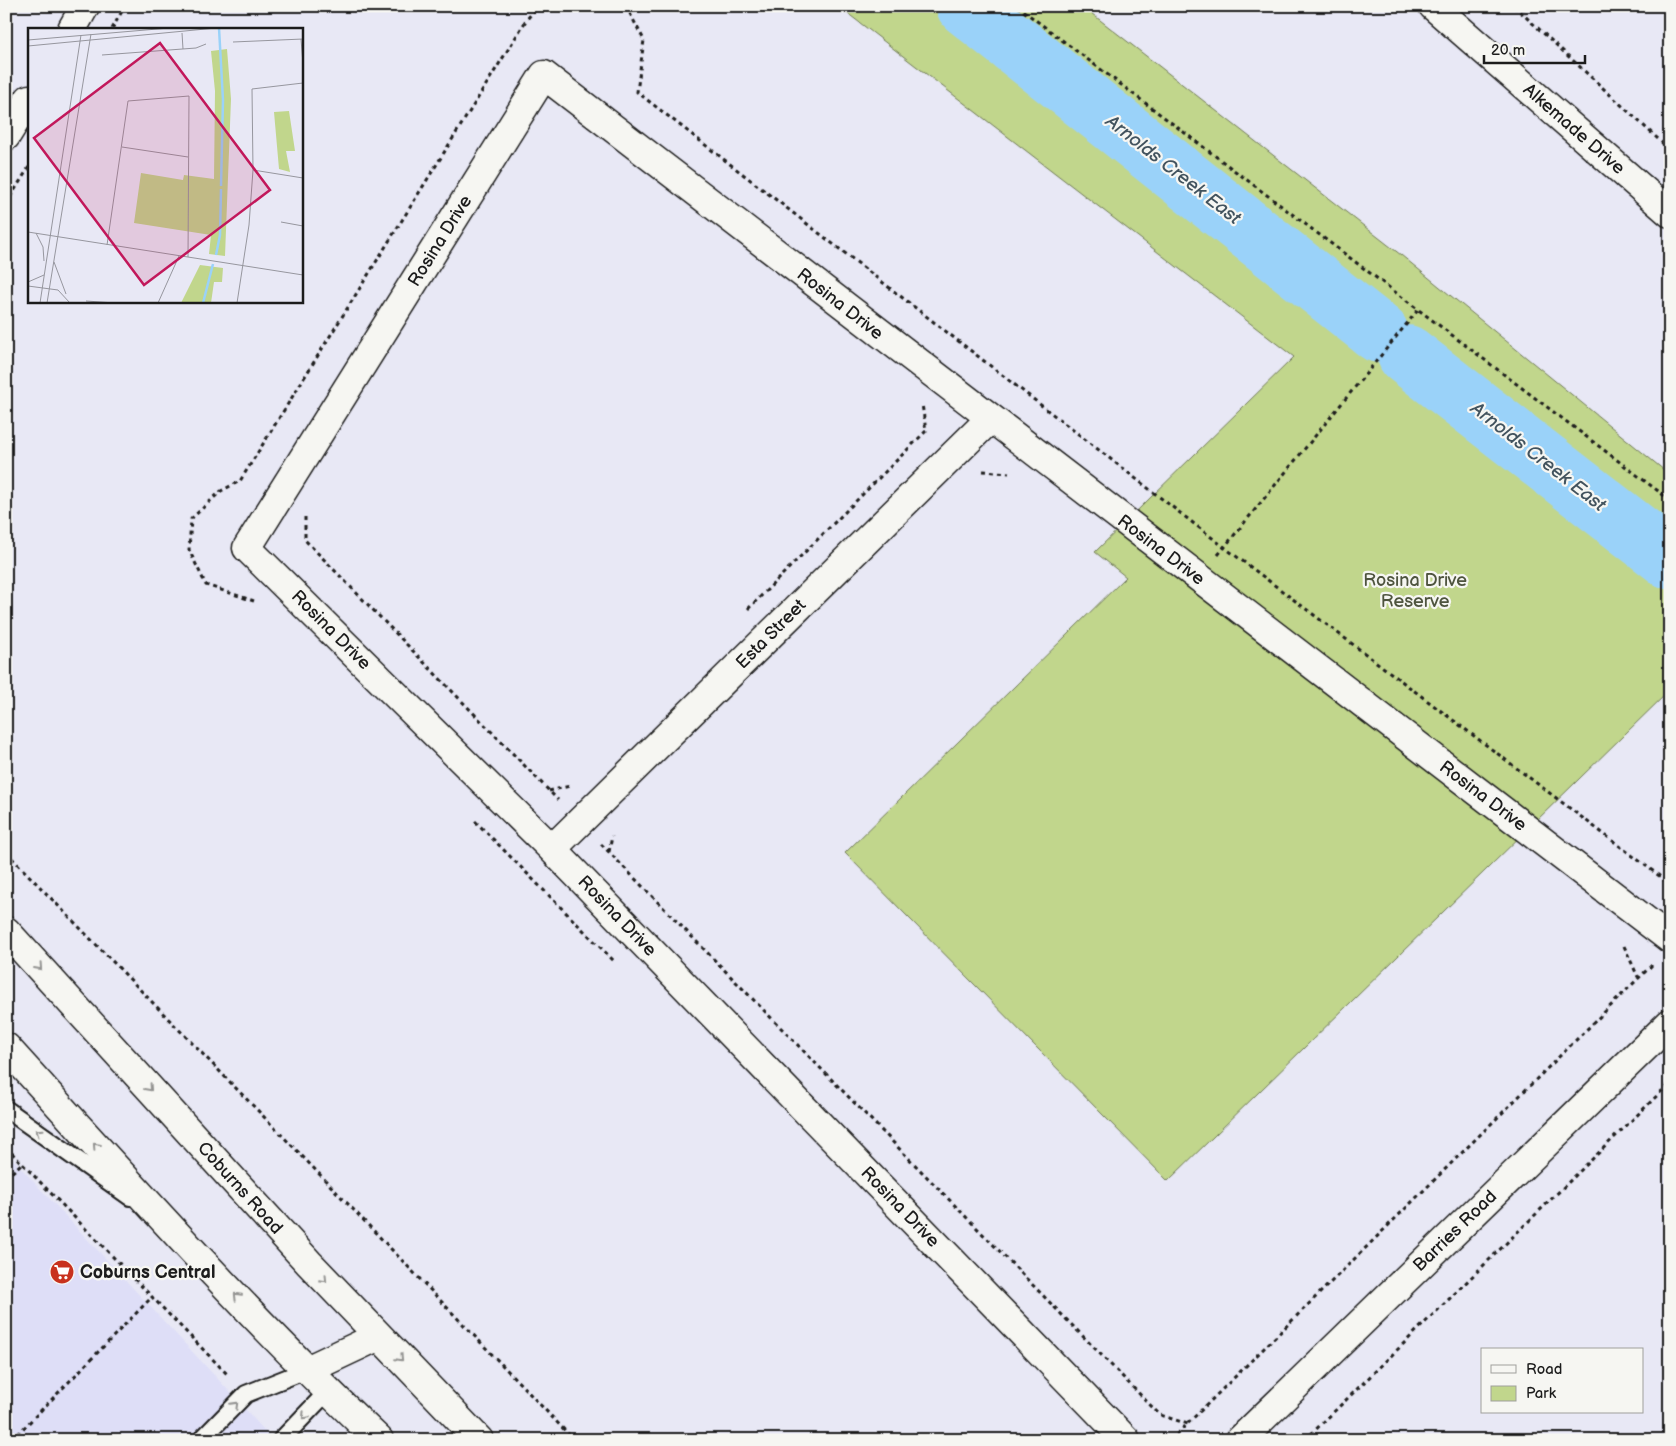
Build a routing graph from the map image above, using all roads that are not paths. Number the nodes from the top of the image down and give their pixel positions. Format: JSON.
{"nodes":[{"id":1,"x":85,"y":6,"type":"edge"},
{"id":2,"x":1444,"y":9,"type":"edge"},
{"id":3,"x":73,"y":28,"type":"edge"},
{"id":4,"x":28,"y":101,"type":"edge"},
{"id":5,"x":6,"y":136,"type":"edge"},
{"id":6,"x":1670,"y":213,"type":"edge"},
{"id":7,"x":990,"y":420,"type":"junction"},
{"id":8,"x":552,"y":849,"type":"junction"},
{"id":9,"x":6,"y":932,"type":"edge"},
{"id":10,"x":1663,"y":950,"type":"edge"},
{"id":11,"x":1668,"y":1031,"type":"edge"},
{"id":12,"x":6,"y":1047,"type":"edge"},
{"id":13,"x":6,"y":1108,"type":"edge"},
{"id":14,"x":164,"y":1221,"type":"junction"},
{"id":15,"x":379,"y":1336,"type":"junction"},
{"id":16,"x":309,"y":1369,"type":"junction"},
{"id":17,"x":328,"y":1391,"type":"junction"},
{"id":18,"x":201,"y":1440,"type":"edge"},
{"id":19,"x":281,"y":1440,"type":"edge"},
{"id":20,"x":379,"y":1440,"type":"edge"},
{"id":21,"x":479,"y":1440,"type":"edge"},
{"id":22,"x":1126,"y":1440,"type":"edge"},
{"id":23,"x":1240,"y":1440,"type":"edge"}],
"edges":[{"from":1,"to":3,"type":"street"},
{"from":2,"to":6,"type":"street","name":"Alkemade Drive"},
{"from":4,"to":5,"type":"street"},
{"from":7,"to":8,"type":"street","name":"Esta Street"},
{"from":7,"to":8,"type":"street","name":"Rosina Drive"},
{"from":7,"to":10,"type":"street","name":"Rosina Drive"},
{"from":8,"to":22,"type":"street","name":"Rosina Drive"},
{"from":9,"to":15,"type":"street","name":"Coburns Road","one_way":true},
{"from":11,"to":23,"type":"street","name":"Barries Road"},
{"from":14,"to":12,"type":"street","one_way":true},
{"from":14,"to":13,"type":"lane","one_way":true},
{"from":16,"to":14,"type":"street","one_way":true},
{"from":15,"to":16,"type":"street"},
{"from":15,"to":17,"type":"street"},
{"from":15,"to":21,"type":"street","name":"Coburns Road","one_way":true},
{"from":16,"to":17,"type":"street"},
{"from":18,"to":16,"type":"lane","one_way":true},
{"from":17,"to":19,"type":"lane","one_way":true},
{"from":17,"to":20,"type":"street"}]}
